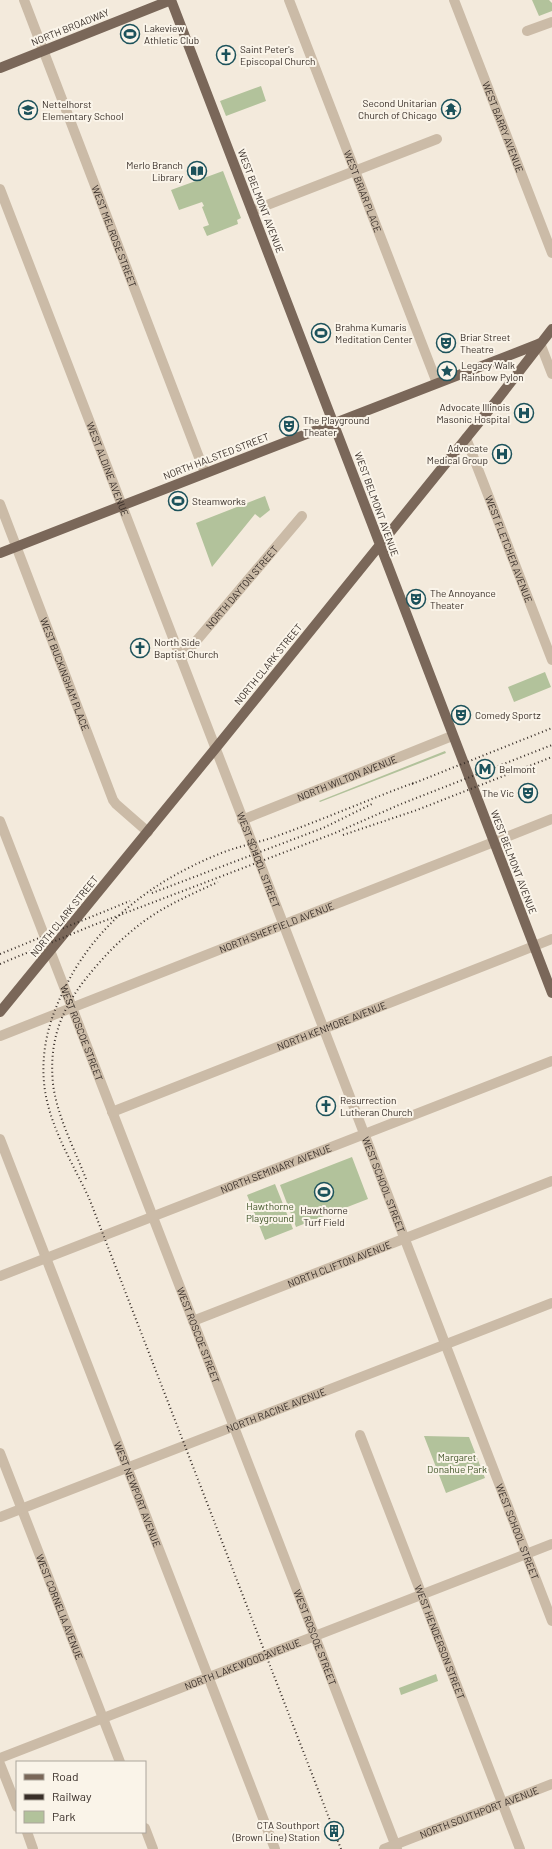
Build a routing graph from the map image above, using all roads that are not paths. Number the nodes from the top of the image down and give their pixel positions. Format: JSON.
{"nodes":[{"id":1,"x":24,"y":0,"type":"edge"},
{"id":2,"x":171,"y":0,"type":"edge"},
{"id":3,"x":289,"y":0,"type":"edge"},
{"id":4,"x":454,"y":0,"type":"edge"},
{"id":5,"x":552,"y":22,"type":"edge"},
{"id":6,"x":527,"y":31,"type":"dead end"},
{"id":7,"x":44,"y":51,"type":"junction"},
{"id":8,"x":0,"y":68,"type":"edge"},
{"id":9,"x":437,"y":139,"type":"dead end"},
{"id":10,"x":355,"y":171,"type":"junction"},
{"id":11,"x":0,"y":189,"type":"edge"},
{"id":12,"x":252,"y":211,"type":"junction"},
{"id":13,"x":551,"y":249,"type":"edge"},
{"id":14,"x":552,"y":329,"type":"edge"},
{"id":15,"x":552,"y":338,"type":"edge"},
{"id":16,"x":540,"y":343,"type":"junction"},
{"id":17,"x":552,"y":374,"type":"edge"},
{"id":18,"x":437,"y":383,"type":"junction"},
{"id":19,"x":333,"y":423,"type":"junction"},
{"id":20,"x":466,"y":438,"type":"junction"},
{"id":21,"x":205,"y":473,"type":"junction"},
{"id":22,"x":0,"y":504,"type":"edge"},
{"id":23,"x":122,"y":506,"type":"junction"},
{"id":24,"x":302,"y":516,"type":"dead end"},
{"id":25,"x":379,"y":545,"type":"junction"},
{"id":26,"x":16,"y":546,"type":"junction"},
{"id":27,"x":0,"y":553,"type":"edge"},
{"id":28,"x":180,"y":659,"type":"junction"},
{"id":29,"x":552,"y":660,"type":"edge"},
{"id":30,"x":452,"y":736,"type":"junction"},
{"id":31,"x":215,"y":749,"type":"junction"},
{"id":32,"x":552,"y":819,"type":"edge"},
{"id":33,"x":242,"y":820,"type":"junction"},
{"id":34,"x":0,"y":821,"type":"edge"},
{"id":35,"x":148,"y":832,"type":"junction"},
{"id":36,"x":493,"y":842,"type":"junction"},
{"id":37,"x":283,"y":924,"type":"junction"},
{"id":38,"x":552,"y":939,"type":"edge"},
{"id":39,"x":534,"y":946,"type":"junction"},
{"id":40,"x":50,"y":952,"type":"junction"},
{"id":41,"x":552,"y":993,"type":"edge"},
{"id":42,"x":72,"y":1007,"type":"junction"},
{"id":43,"x":0,"y":1012,"type":"edge"},
{"id":44,"x":323,"y":1029,"type":"junction"},
{"id":45,"x":0,"y":1036,"type":"edge"},
{"id":46,"x":552,"y":1061,"type":"edge"},
{"id":47,"x":112,"y":1112,"type":"junction"},
{"id":48,"x":364,"y":1134,"type":"junction"},
{"id":49,"x":0,"y":1139,"type":"edge"},
{"id":50,"x":552,"y":1181,"type":"edge"},
{"id":51,"x":153,"y":1217,"type":"junction"},
{"id":52,"x":404,"y":1238,"type":"junction"},
{"id":53,"x":46,"y":1258,"type":"junction"},
{"id":54,"x":0,"y":1276,"type":"edge"},
{"id":55,"x":552,"y":1303,"type":"edge"},
{"id":56,"x":193,"y":1321,"type":"junction"},
{"id":57,"x":445,"y":1345,"type":"junction"},
{"id":58,"x":234,"y":1426,"type":"junction"},
{"id":59,"x":360,"y":1435,"type":"dead end"},
{"id":60,"x":0,"y":1453,"type":"edge"},
{"id":61,"x":127,"y":1468,"type":"junction"},
{"id":62,"x":22,"y":1508,"type":"junction"},
{"id":63,"x":0,"y":1517,"type":"edge"},
{"id":64,"x":552,"y":1544,"type":"edge"},
{"id":65,"x":526,"y":1554,"type":"junction"},
{"id":66,"x":422,"y":1595,"type":"junction"},
{"id":67,"x":552,"y":1621,"type":"edge"},
{"id":68,"x":315,"y":1636,"type":"junction"},
{"id":69,"x":208,"y":1677,"type":"junction"},
{"id":70,"x":103,"y":1718,"type":"junction"},
{"id":71,"x":0,"y":1758,"type":"edge"},
{"id":72,"x":120,"y":1761,"type":"edge"},
{"id":73,"x":0,"y":1764,"type":"edge"},
{"id":74,"x":552,"y":1784,"type":"edge"},
{"id":75,"x":16,"y":1804,"type":"edge"},
{"id":76,"x":502,"y":1804,"type":"junction"},
{"id":77,"x":146,"y":1831,"type":"edge"},
{"id":78,"x":26,"y":1833,"type":"edge"},
{"id":79,"x":396,"y":1847,"type":"edge"},
{"id":80,"x":33,"y":1849,"type":"edge"},
{"id":81,"x":153,"y":1849,"type":"edge"},
{"id":82,"x":275,"y":1849,"type":"edge"},
{"id":83,"x":384,"y":1849,"type":"edge"},
{"id":84,"x":520,"y":1849,"type":"edge"}],
"edges":[{"from":1,"to":7,"type":"street","name":"WEST MELROSE STREET"},
{"from":2,"to":7,"type":"main road","name":"NORTH BROADWAY"},
{"from":2,"to":12,"type":"main road","name":"WEST BELMONT AVENUE"},
{"from":3,"to":10,"type":"street","name":"WEST BRIAR PLACE"},
{"from":4,"to":13,"type":"street","name":"WEST BARRY AVENUE"},
{"from":5,"to":6,"type":"street"},
{"from":7,"to":8,"type":"main road","name":"NORTH BROADWAY"},
{"from":7,"to":21,"type":"street","name":"WEST MELROSE STREET"},
{"from":9,"to":10,"type":"street"},
{"from":10,"to":12,"type":"street"},
{"from":10,"to":18,"type":"street","name":"WEST BRIAR PLACE"},
{"from":11,"to":23,"type":"street","name":"WEST ALDINE AVENUE"},
{"from":12,"to":19,"type":"main road","name":"WEST BELMONT AVENUE"},
{"from":14,"to":16,"type":"main road","name":"NORTH CLARK STREET"},
{"from":15,"to":16,"type":"main road","name":"NORTH HALSTED STREET"},
{"from":16,"to":17,"type":"street"},
{"from":16,"to":18,"type":"main road","name":"NORTH HALSTED STREET"},
{"from":16,"to":20,"type":"main road","name":"NORTH CLARK STREET"},
{"from":18,"to":19,"type":"main road","name":"NORTH HALSTED STREET"},
{"from":19,"to":21,"type":"main road","name":"NORTH HALSTED STREET"},
{"from":19,"to":25,"type":"main road","name":"WEST BELMONT AVENUE"},
{"from":20,"to":25,"type":"main road","name":"NORTH CLARK STREET"},
{"from":20,"to":29,"type":"street","name":"WEST FLETCHER AVENUE"},
{"from":21,"to":23,"type":"main road","name":"NORTH HALSTED STREET"},
{"from":22,"to":26,"type":"street","name":"WEST BUCKINGHAM PLACE"},
{"from":23,"to":26,"type":"main road","name":"NORTH HALSTED STREET"},
{"from":23,"to":28,"type":"street","name":"WEST ALDINE AVENUE"},
{"from":24,"to":28,"type":"street","name":"NORTH DAYTON STREET"},
{"from":25,"to":30,"type":"main road","name":"WEST BELMONT AVENUE"},
{"from":25,"to":31,"type":"main road","name":"NORTH CLARK STREET"},
{"from":26,"to":27,"type":"main road","name":"NORTH HALSTED STREET"},
{"from":26,"to":35,"type":"street","name":"WEST BUCKINGHAM PLACE"},
{"from":28,"to":31,"type":"street","name":"WEST ALDINE AVENUE"},
{"from":30,"to":33,"type":"street","name":"NORTH WILTON AVENUE"},
{"from":30,"to":36,"type":"main road","name":"WEST BELMONT AVENUE"},
{"from":31,"to":33,"type":"street","name":"WEST SCHOOL STREET"},
{"from":31,"to":35,"type":"main road","name":"NORTH CLARK STREET"},
{"from":32,"to":36,"type":"street","name":"NORTH SHEFFIELD AVENUE"},
{"from":33,"to":37,"type":"street","name":"WEST SCHOOL STREET"},
{"from":34,"to":40,"type":"street","name":"WEST ROSCOE STREET"},
{"from":35,"to":40,"type":"main road","name":"NORTH CLARK STREET"},
{"from":36,"to":37,"type":"street","name":"NORTH SHEFFIELD AVENUE"},
{"from":36,"to":39,"type":"main road","name":"WEST BELMONT AVENUE"},
{"from":37,"to":42,"type":"street","name":"NORTH SHEFFIELD AVENUE"},
{"from":37,"to":44,"type":"street","name":"WEST SCHOOL STREET"},
{"from":38,"to":39,"type":"street","name":"NORTH KENMORE AVENUE"},
{"from":39,"to":41,"type":"main road","name":"WEST BELMONT AVENUE"},
{"from":39,"to":44,"type":"street","name":"NORTH KENMORE AVENUE"},
{"from":40,"to":42,"type":"street","name":"WEST ROSCOE STREET"},
{"from":40,"to":43,"type":"main road","name":"NORTH CLARK STREET"},
{"from":42,"to":45,"type":"street","name":"NORTH SHEFFIELD AVENUE"},
{"from":42,"to":47,"type":"street","name":"WEST ROSCOE STREET"},
{"from":44,"to":47,"type":"street","name":"NORTH KENMORE AVENUE"},
{"from":44,"to":48,"type":"street","name":"WEST SCHOOL STREET"},
{"from":46,"to":48,"type":"street","name":"NORTH SEMINARY AVENUE"},
{"from":47,"to":51,"type":"street","name":"WEST ROSCOE STREET"},
{"from":48,"to":51,"type":"street","name":"NORTH SEMINARY AVENUE"},
{"from":48,"to":52,"type":"street","name":"WEST SCHOOL STREET"},
{"from":49,"to":53,"type":"street","name":"WEST NEWPORT AVENUE"},
{"from":50,"to":52,"type":"street","name":"NORTH CLIFTON AVENUE"},
{"from":51,"to":53,"type":"street","name":"NORTH SEMINARY AVENUE"},
{"from":51,"to":56,"type":"street","name":"WEST ROSCOE STREET"},
{"from":52,"to":56,"type":"street","name":"NORTH CLIFTON AVENUE"},
{"from":52,"to":57,"type":"street","name":"WEST SCHOOL STREET"},
{"from":53,"to":54,"type":"street","name":"NORTH SEMINARY AVENUE"},
{"from":53,"to":61,"type":"street","name":"WEST NEWPORT AVENUE"},
{"from":55,"to":57,"type":"street","name":"NORTH RACINE AVENUE"},
{"from":56,"to":58,"type":"street","name":"WEST ROSCOE STREET"},
{"from":57,"to":58,"type":"street","name":"NORTH RACINE AVENUE"},
{"from":57,"to":65,"type":"street","name":"WEST SCHOOL STREET"},
{"from":58,"to":61,"type":"street","name":"NORTH RACINE AVENUE"},
{"from":58,"to":68,"type":"street","name":"WEST ROSCOE STREET"},
{"from":59,"to":66,"type":"street","name":"WEST HENDERSON STREET"},
{"from":60,"to":62,"type":"street","name":"WEST CORNELIA AVENUE"},
{"from":61,"to":62,"type":"street","name":"NORTH RACINE AVENUE"},
{"from":61,"to":69,"type":"street","name":"WEST NEWPORT AVENUE"},
{"from":62,"to":63,"type":"street","name":"NORTH RACINE AVENUE"},
{"from":62,"to":70,"type":"street","name":"WEST CORNELIA AVENUE"},
{"from":64,"to":65,"type":"street","name":"NORTH LAKEWOOD AVENUE"},
{"from":65,"to":66,"type":"street","name":"NORTH LAKEWOOD AVENUE"},
{"from":65,"to":67,"type":"street","name":"WEST SCHOOL STREET"},
{"from":66,"to":68,"type":"street","name":"NORTH LAKEWOOD AVENUE"},
{"from":66,"to":76,"type":"street","name":"WEST HENDERSON STREET"},
{"from":68,"to":69,"type":"street","name":"NORTH LAKEWOOD AVENUE"},
{"from":68,"to":79,"type":"street","name":"WEST ROSCOE STREET"},
{"from":69,"to":70,"type":"street","name":"NORTH LAKEWOOD AVENUE"},
{"from":69,"to":82,"type":"street","name":"WEST NEWPORT AVENUE"},
{"from":70,"to":71,"type":"street","name":"NORTH LAKEWOOD AVENUE"},
{"from":70,"to":72,"type":"street","name":"WEST CORNELIA AVENUE"},
{"from":73,"to":75,"type":"street"},
{"from":74,"to":76,"type":"street","name":"NORTH SOUTHPORT AVENUE"},
{"from":76,"to":79,"type":"street","name":"NORTH SOUTHPORT AVENUE"},
{"from":76,"to":84,"type":"street","name":"WEST HENDERSON STREET"},
{"from":77,"to":81,"type":"street"},
{"from":78,"to":80,"type":"street"},
{"from":79,"to":83,"type":"street","name":"NORTH SOUTHPORT AVENUE"}]}
